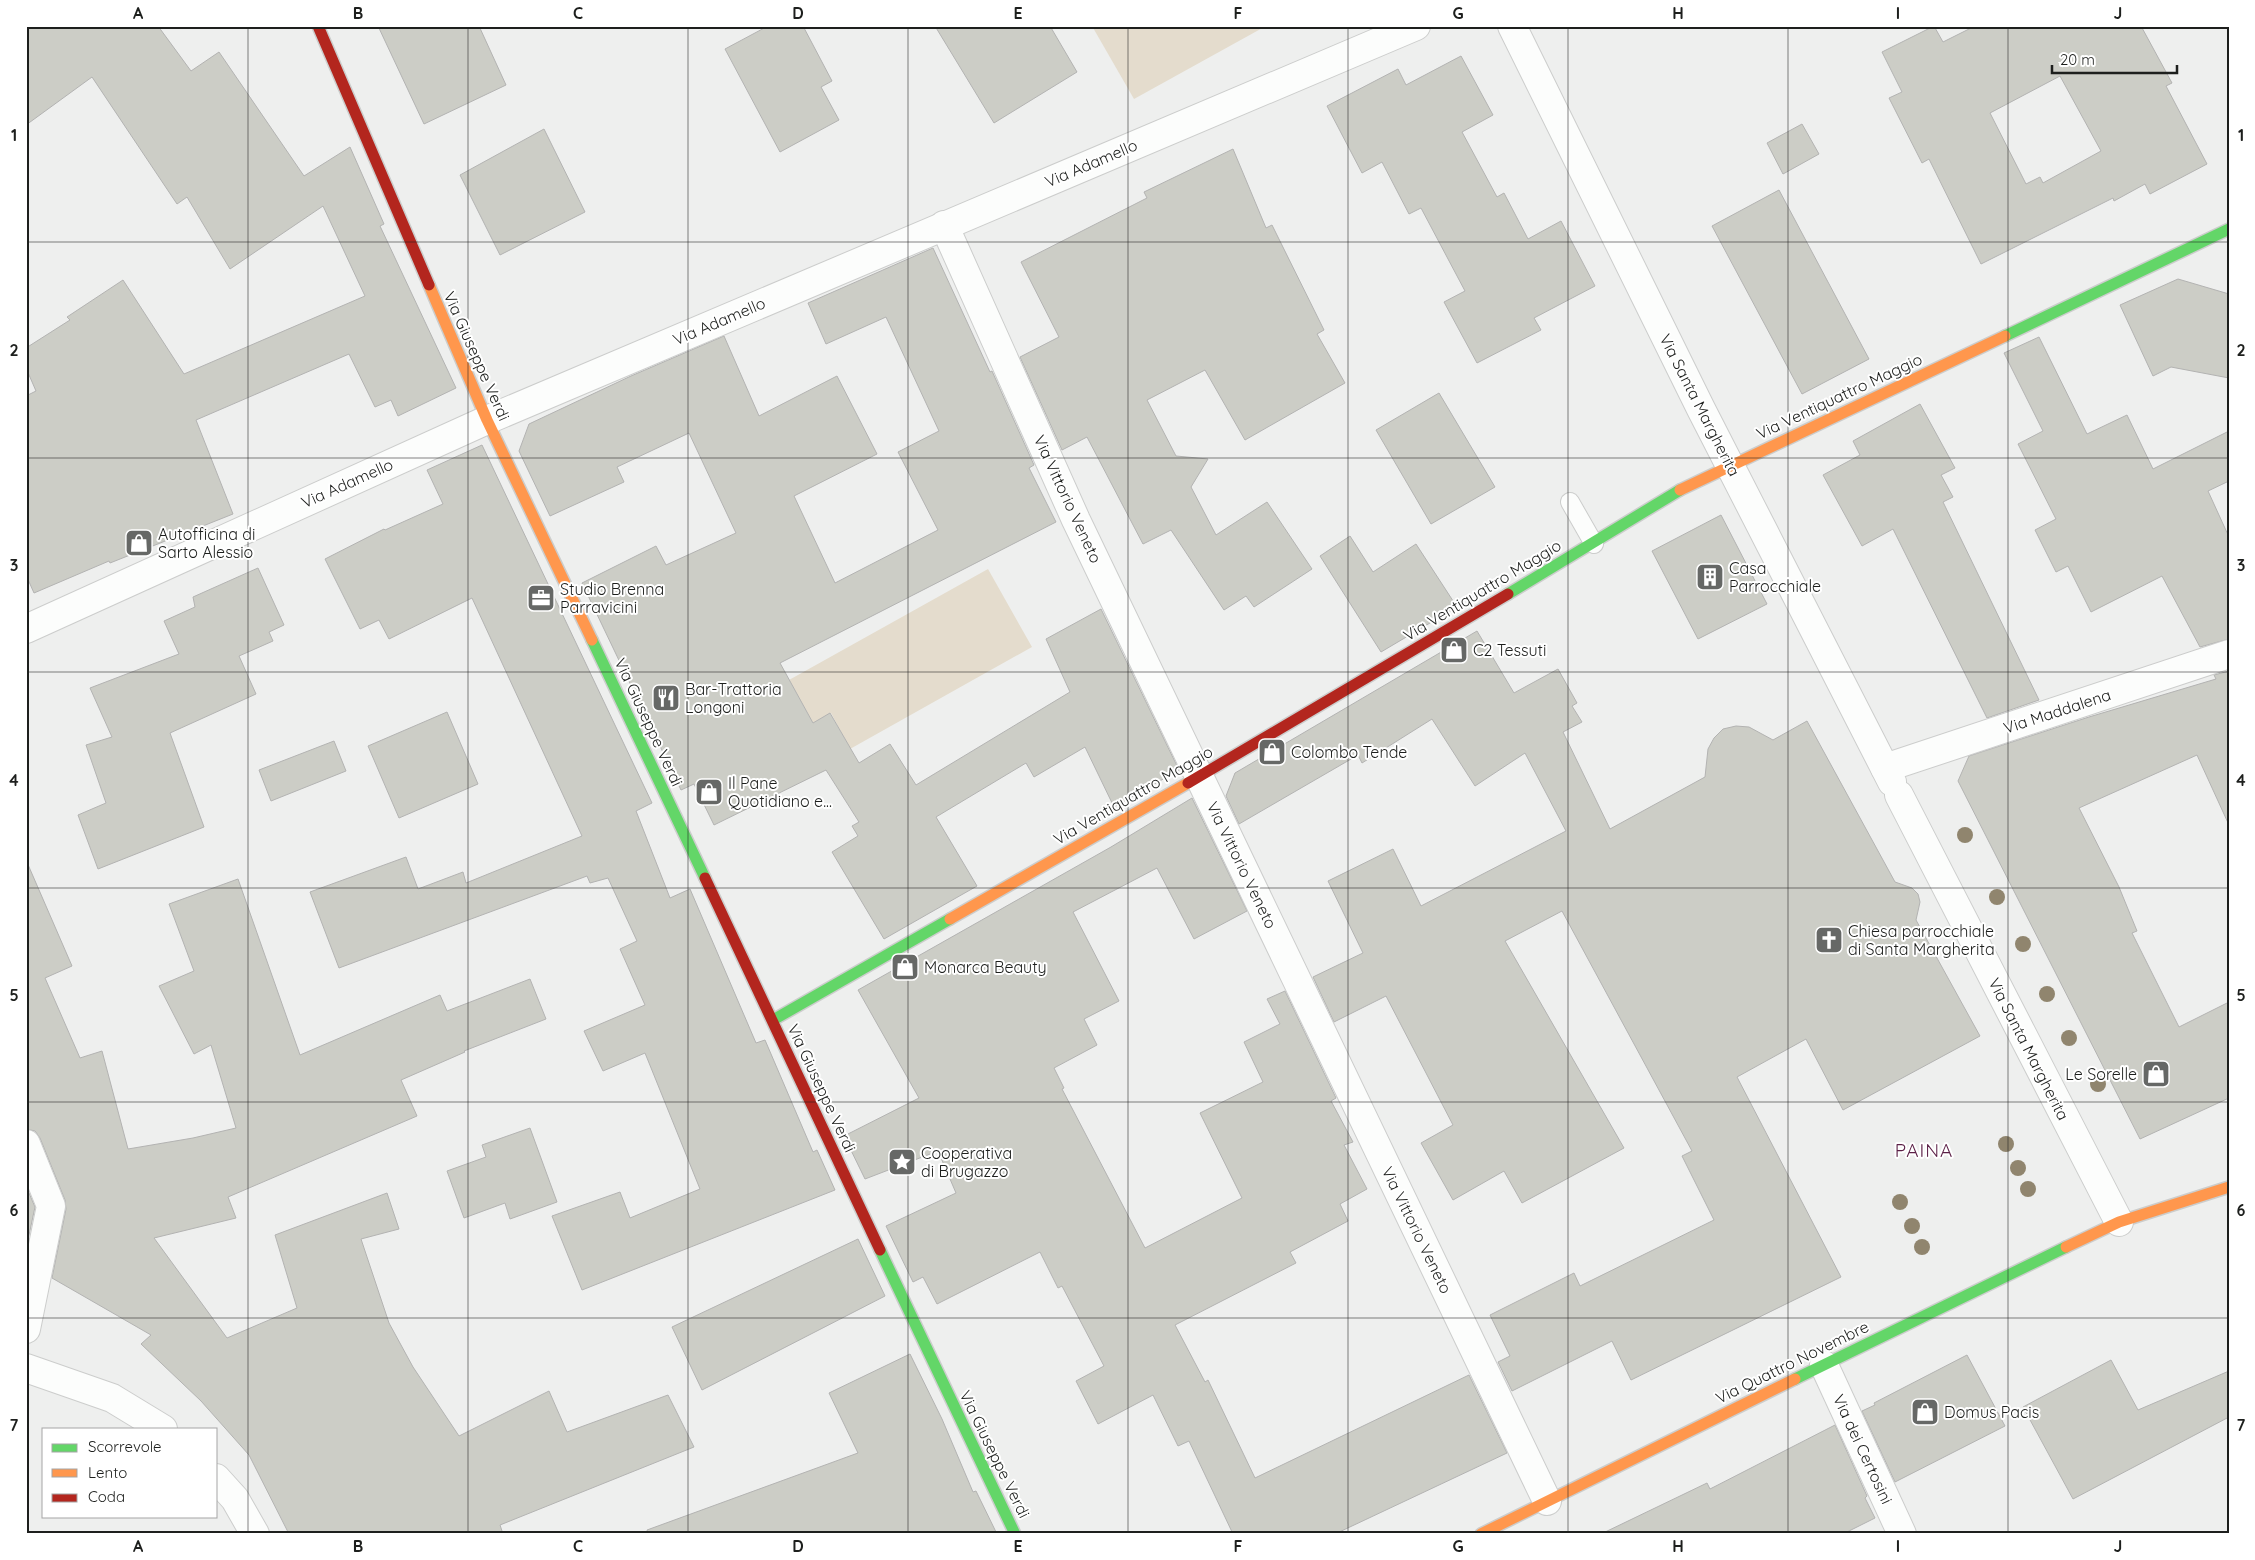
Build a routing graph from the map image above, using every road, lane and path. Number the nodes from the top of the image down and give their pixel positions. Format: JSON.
{"nodes":[{"id":1,"x":318,"y":26,"type":"edge"},
{"id":2,"x":1416,"y":26,"type":"edge"},
{"id":3,"x":1512,"y":26,"type":"edge"},
{"id":4,"x":944,"y":225,"type":"junction"},
{"id":5,"x":2229,"y":229,"type":"edge"},
{"id":6,"x":487,"y":420,"type":"junction"},
{"id":7,"x":1731,"y":465,"type":"junction"},
{"id":8,"x":1570,"y":502,"type":"dead end"},
{"id":9,"x":1594,"y":544,"type":"junction"},
{"id":10,"x":26,"y":629,"type":"edge"},
{"id":11,"x":2229,"y":654,"type":"edge"},
{"id":12,"x":1199,"y":776,"type":"junction"},
{"id":13,"x":1892,"y":782,"type":"junction"},
{"id":14,"x":773,"y":1020,"type":"junction"},
{"id":15,"x":26,"y":1144,"type":"edge"},
{"id":16,"x":2229,"y":1188,"type":"edge"},
{"id":17,"x":2119,"y":1222,"type":"junction"},
{"id":18,"x":26,"y":1329,"type":"edge"},
{"id":19,"x":1824,"y":1365,"type":"junction"},
{"id":20,"x":26,"y":1368,"type":"edge"},
{"id":21,"x":161,"y":1428,"type":"edge"},
{"id":22,"x":218,"y":1480,"type":"edge"},
{"id":23,"x":1547,"y":1501,"type":"junction"},
{"id":24,"x":255,"y":1534,"type":"edge"},
{"id":25,"x":1015,"y":1534,"type":"edge"},
{"id":26,"x":1481,"y":1534,"type":"edge"},
{"id":27,"x":1902,"y":1534,"type":"edge"}],
"edges":[{"from":1,"to":6,"type":"street","name":"Via Giuseppe Verdi"},
{"from":2,"to":4,"type":"street","name":"Via Adamello"},
{"from":3,"to":7,"type":"street","name":"Via Santa Margherita"},
{"from":4,"to":6,"type":"street","name":"Via Adamello"},
{"from":4,"to":12,"type":"street","name":"Via Vittorio Veneto"},
{"from":5,"to":7,"type":"street","name":"Via Ventiquattro Maggio"},
{"from":6,"to":10,"type":"street","name":"Via Adamello"},
{"from":6,"to":14,"type":"street","name":"Via Giuseppe Verdi"},
{"from":7,"to":9,"type":"street","name":"Via Ventiquattro Maggio"},
{"from":7,"to":13,"type":"street","name":"Via Santa Margherita"},
{"from":8,"to":9,"type":"lane"},
{"from":9,"to":12,"type":"street","name":"Via Ventiquattro Maggio"},
{"from":11,"to":13,"type":"street","name":"Via Maddalena"},
{"from":12,"to":14,"type":"street","name":"Via Ventiquattro Maggio"},
{"from":12,"to":23,"type":"street","name":"Via Vittorio Veneto"},
{"from":13,"to":17,"type":"street","name":"Via Santa Margherita"},
{"from":14,"to":25,"type":"street","name":"Via Giuseppe Verdi"},
{"from":15,"to":18,"type":"street"},
{"from":16,"to":17,"type":"street","name":"Via Quattro Novembre"},
{"from":17,"to":19,"type":"street","name":"Via Quattro Novembre"},
{"from":19,"to":23,"type":"street","name":"Via Quattro Novembre"},
{"from":19,"to":27,"type":"street","name":"Via dei Certosini"},
{"from":20,"to":21,"type":"street"},
{"from":22,"to":24,"type":"street"},
{"from":23,"to":26,"type":"street","name":"Via Quattro Novembre"}]}
